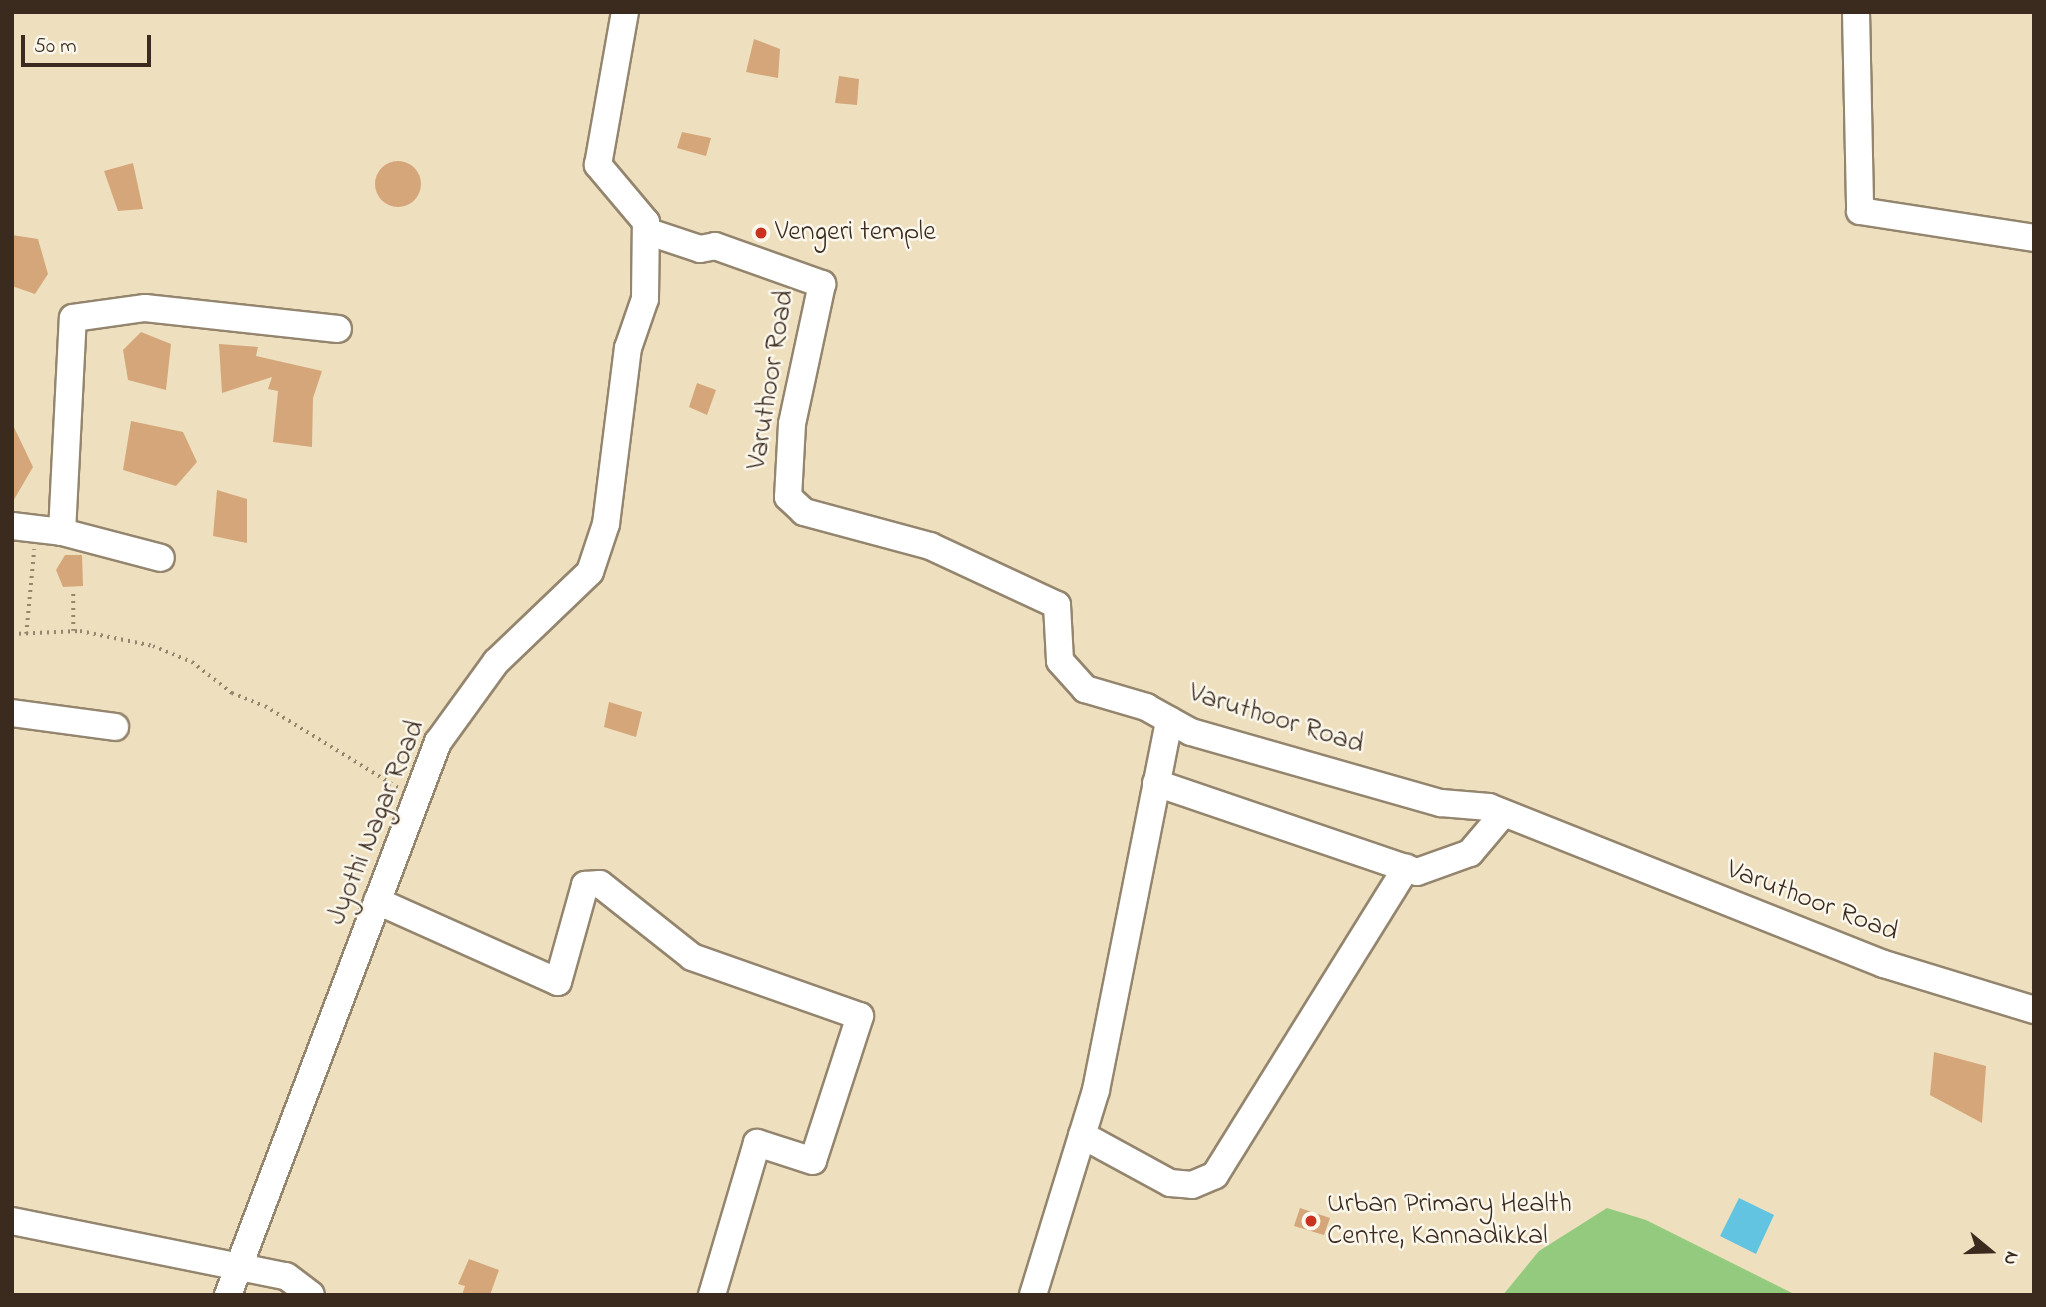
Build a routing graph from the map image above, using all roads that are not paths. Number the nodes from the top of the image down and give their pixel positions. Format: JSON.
{"nodes":[{"id":1,"x":625,"y":12,"type":"edge"},
{"id":2,"x":1856,"y":12,"type":"edge"},
{"id":3,"x":646,"y":231,"type":"junction"},
{"id":4,"x":2034,"y":238,"type":"edge"},
{"id":5,"x":338,"y":329,"type":"dead end"},
{"id":6,"x":37,"y":529,"type":"edge"},
{"id":7,"x":161,"y":558,"type":"dead end"},
{"id":8,"x":12,"y":713,"type":"edge"},
{"id":9,"x":1169,"y":720,"type":"junction"},
{"id":10,"x":115,"y":727,"type":"dead end"},
{"id":11,"x":1156,"y":783,"type":"junction"},
{"id":12,"x":1503,"y":814,"type":"junction"},
{"id":13,"x":1406,"y":868,"type":"junction"},
{"id":14,"x":377,"y":901,"type":"junction"},
{"id":15,"x":2034,"y":1010,"type":"edge"},
{"id":16,"x":1082,"y":1135,"type":"junction"},
{"id":17,"x":12,"y":1221,"type":"edge"},
{"id":18,"x":238,"y":1265,"type":"junction"},
{"id":19,"x":228,"y":1295,"type":"edge"},
{"id":20,"x":311,"y":1295,"type":"edge"},
{"id":21,"x":712,"y":1295,"type":"edge"},
{"id":22,"x":1033,"y":1295,"type":"edge"}],
"edges":[{"from":1,"to":3,"type":"street"},
{"from":2,"to":4,"type":"street"},
{"from":3,"to":9,"type":"street","name":"Varuthoor Road"},
{"from":3,"to":14,"type":"street","name":"Jyothi Nagar Road"},
{"from":5,"to":6,"type":"street"},
{"from":6,"to":7,"type":"street"},
{"from":8,"to":10,"type":"street"},
{"from":9,"to":11,"type":"street"},
{"from":9,"to":12,"type":"street","name":"Varuthoor Road"},
{"from":11,"to":13,"type":"street"},
{"from":11,"to":16,"type":"street"},
{"from":12,"to":13,"type":"street"},
{"from":12,"to":15,"type":"street","name":"Varuthoor Road"},
{"from":13,"to":16,"type":"street"},
{"from":14,"to":18,"type":"street","name":"Jyothi Nagar Road"},
{"from":14,"to":21,"type":"street"},
{"from":16,"to":22,"type":"street"},
{"from":17,"to":18,"type":"street"},
{"from":18,"to":19,"type":"street","name":"Jyothi Nagar Road"},
{"from":18,"to":20,"type":"street"}]}
